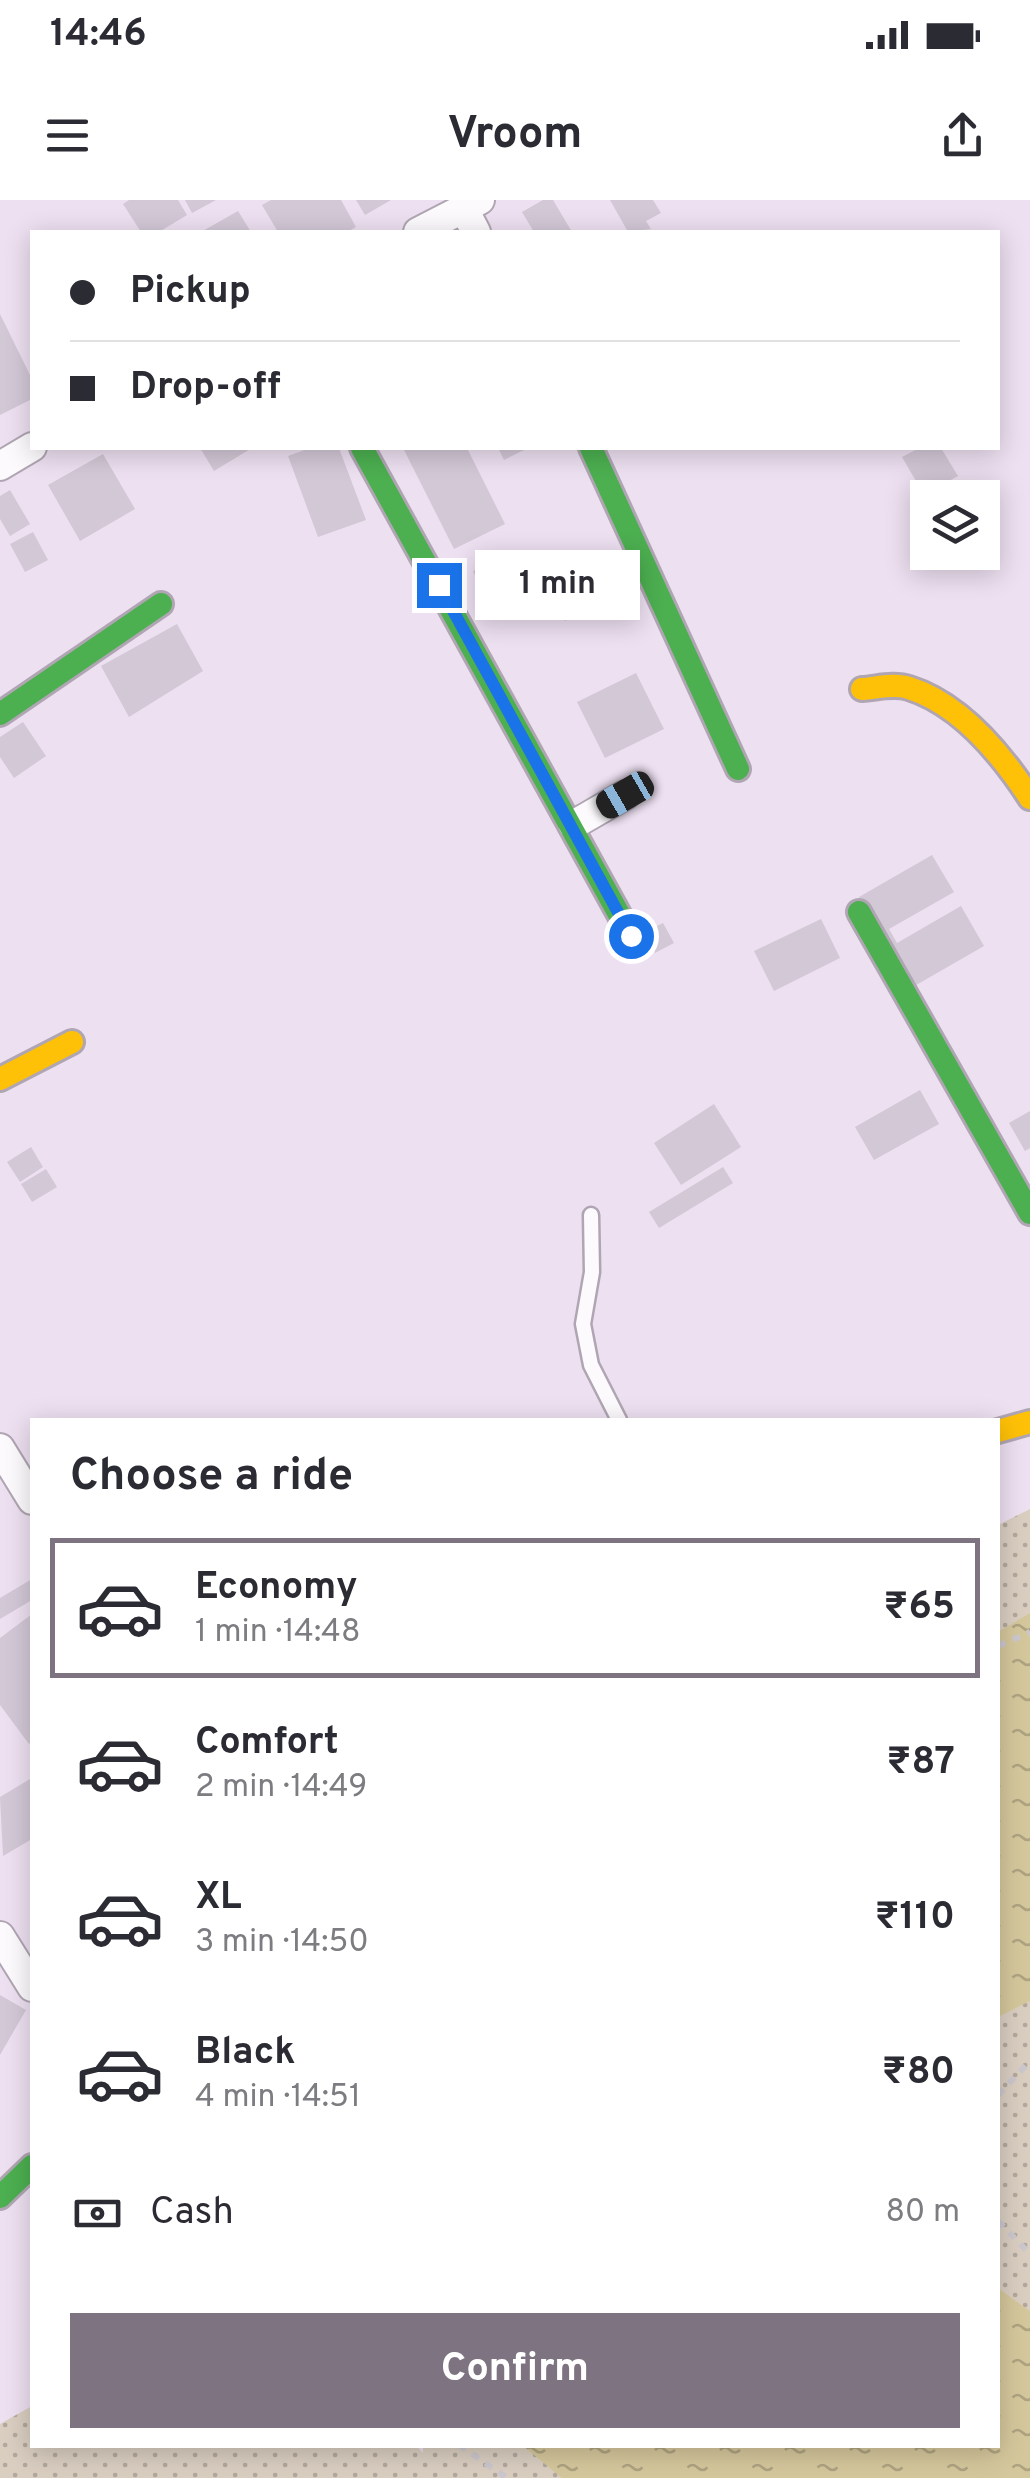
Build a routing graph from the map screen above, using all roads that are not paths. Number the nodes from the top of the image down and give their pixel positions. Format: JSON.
{"nodes":[{"id":1,"x":473,"y":214,"type":"edge"},
{"id":2,"x":424,"y":230,"type":"edge"},
{"id":3,"x":30,"y":448,"type":"edge"},
{"id":4,"x":363,"y":450,"type":"edge"},
{"id":5,"x":592,"y":450,"type":"edge"},
{"id":6,"x":0,"y":466,"type":"edge"},
{"id":7,"x":160,"y":604,"type":"dead end"},
{"id":8,"x":862,"y":689,"type":"dead end"},
{"id":9,"x":0,"y":714,"type":"edge"},
{"id":10,"x":738,"y":769,"type":"dead end"},
{"id":11,"x":625,"y":795,"type":"dead end"},
{"id":12,"x":1030,"y":798,"type":"edge"},
{"id":13,"x":573,"y":825,"type":"junction"},
{"id":14,"x":859,"y":912,"type":"dead end"},
{"id":15,"x":631,"y":936,"type":"dead end"},
{"id":16,"x":72,"y":1042,"type":"dead end"},
{"id":17,"x":0,"y":1079,"type":"edge"},
{"id":18,"x":1030,"y":1213,"type":"edge"},
{"id":19,"x":592,"y":1215,"type":"dead end"},
{"id":20,"x":618,"y":1418,"type":"edge"},
{"id":21,"x":1030,"y":1422,"type":"edge"},
{"id":22,"x":1000,"y":1431,"type":"edge"},
{"id":23,"x":4,"y":1463,"type":"edge"},
{"id":24,"x":30,"y":1497,"type":"edge"},
{"id":25,"x":0,"y":1936,"type":"edge"},
{"id":26,"x":30,"y":1983,"type":"edge"},
{"id":27,"x":30,"y":2168,"type":"edge"},
{"id":28,"x":0,"y":2197,"type":"edge"}],
"edges":[{"from":1,"to":2,"type":"street"},
{"from":3,"to":6,"type":"street"},
{"from":4,"to":13,"type":"street"},
{"from":5,"to":10,"type":"street"},
{"from":7,"to":9,"type":"street"},
{"from":8,"to":12,"type":"street"},
{"from":11,"to":13,"type":"street"},
{"from":13,"to":15,"type":"street"},
{"from":14,"to":18,"type":"street"},
{"from":16,"to":17,"type":"street"},
{"from":19,"to":20,"type":"lane"},
{"from":21,"to":22,"type":"street"},
{"from":23,"to":24,"type":"street"},
{"from":25,"to":26,"type":"street"},
{"from":27,"to":28,"type":"street"}]}
